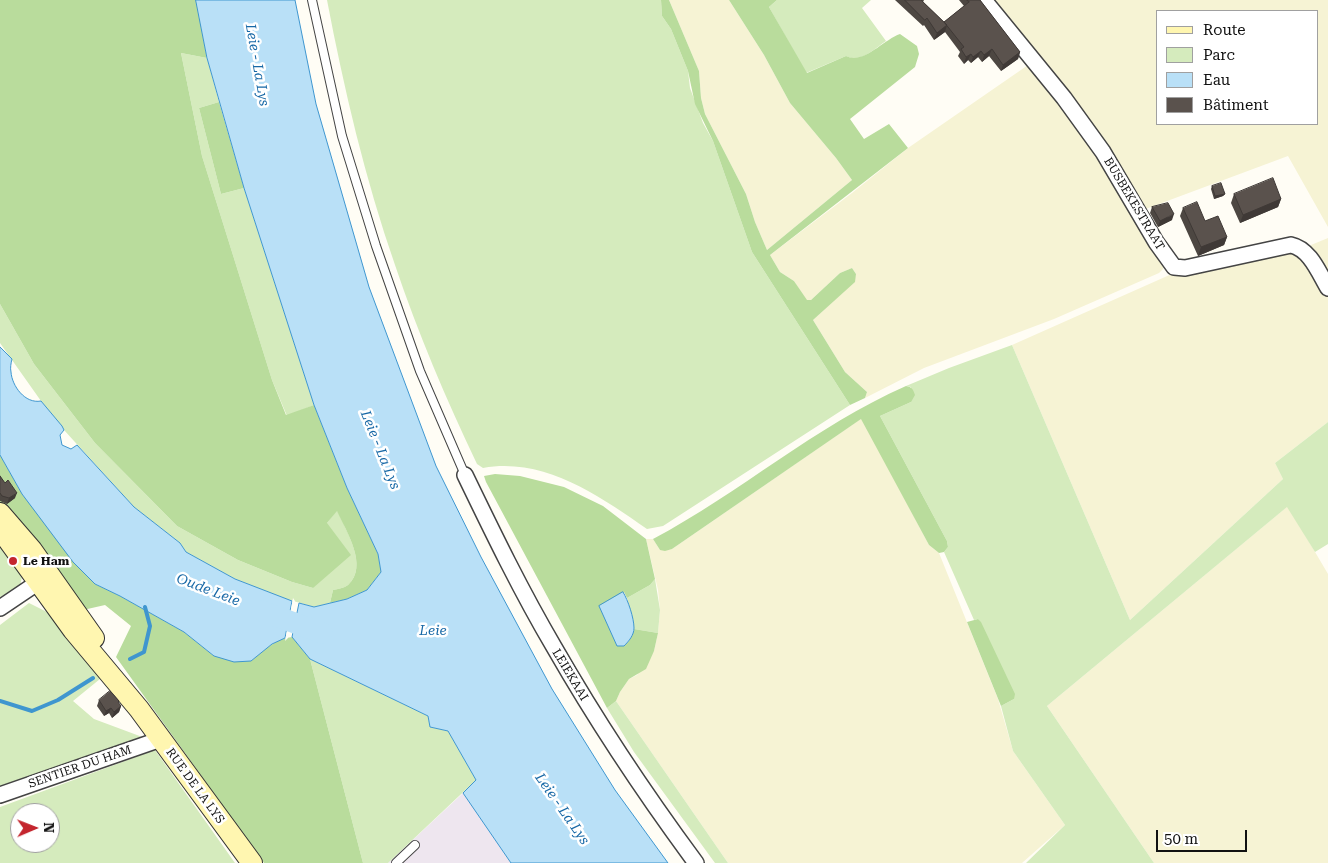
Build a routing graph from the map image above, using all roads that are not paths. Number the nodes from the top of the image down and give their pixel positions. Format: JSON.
{"nodes":[{"id":1,"x":312,"y":0,"type":"edge"},
{"id":2,"x":984,"y":0,"type":"edge"},
{"id":3,"x":1328,"y":288,"type":"edge"},
{"id":4,"x":465,"y":475,"type":"joint"},
{"id":5,"x":0,"y":513,"type":"edge"},
{"id":6,"x":0,"y":529,"type":"edge"},
{"id":7,"x":43,"y":578,"type":"junction"},
{"id":8,"x":0,"y":608,"type":"edge"},
{"id":9,"x":139,"y":709,"type":"junction"},
{"id":10,"x":161,"y":739,"type":"junction"},
{"id":11,"x":0,"y":795,"type":"edge"},
{"id":12,"x":415,"y":845,"type":"dead end"},
{"id":13,"x":252,"y":863,"type":"edge"},
{"id":14,"x":396,"y":863,"type":"edge"},
{"id":15,"x":696,"y":863,"type":"edge"}],
"edges":[{"from":1,"to":4,"type":"lane"},
{"from":2,"to":3,"type":"street","name":"BUSBEKESTRAAT"},
{"from":4,"to":15,"type":"street","name":"LEIEKAAI"},
{"from":5,"to":7,"type":"main road"},
{"from":6,"to":7,"type":"main road"},
{"from":7,"to":8,"type":"street"},
{"from":7,"to":9,"type":"main road","name":"RUE DE LA LYS"},
{"from":7,"to":9,"type":"main road","name":"RUE DE LA LYS"},
{"from":9,"to":10,"type":"main road","name":"RUE DE LA LYS"},
{"from":10,"to":11,"type":"street","name":"SENTIER DU HAM"},
{"from":10,"to":13,"type":"main road","name":"RUE DE LA LYS"},
{"from":12,"to":14,"type":"lane"}]}
